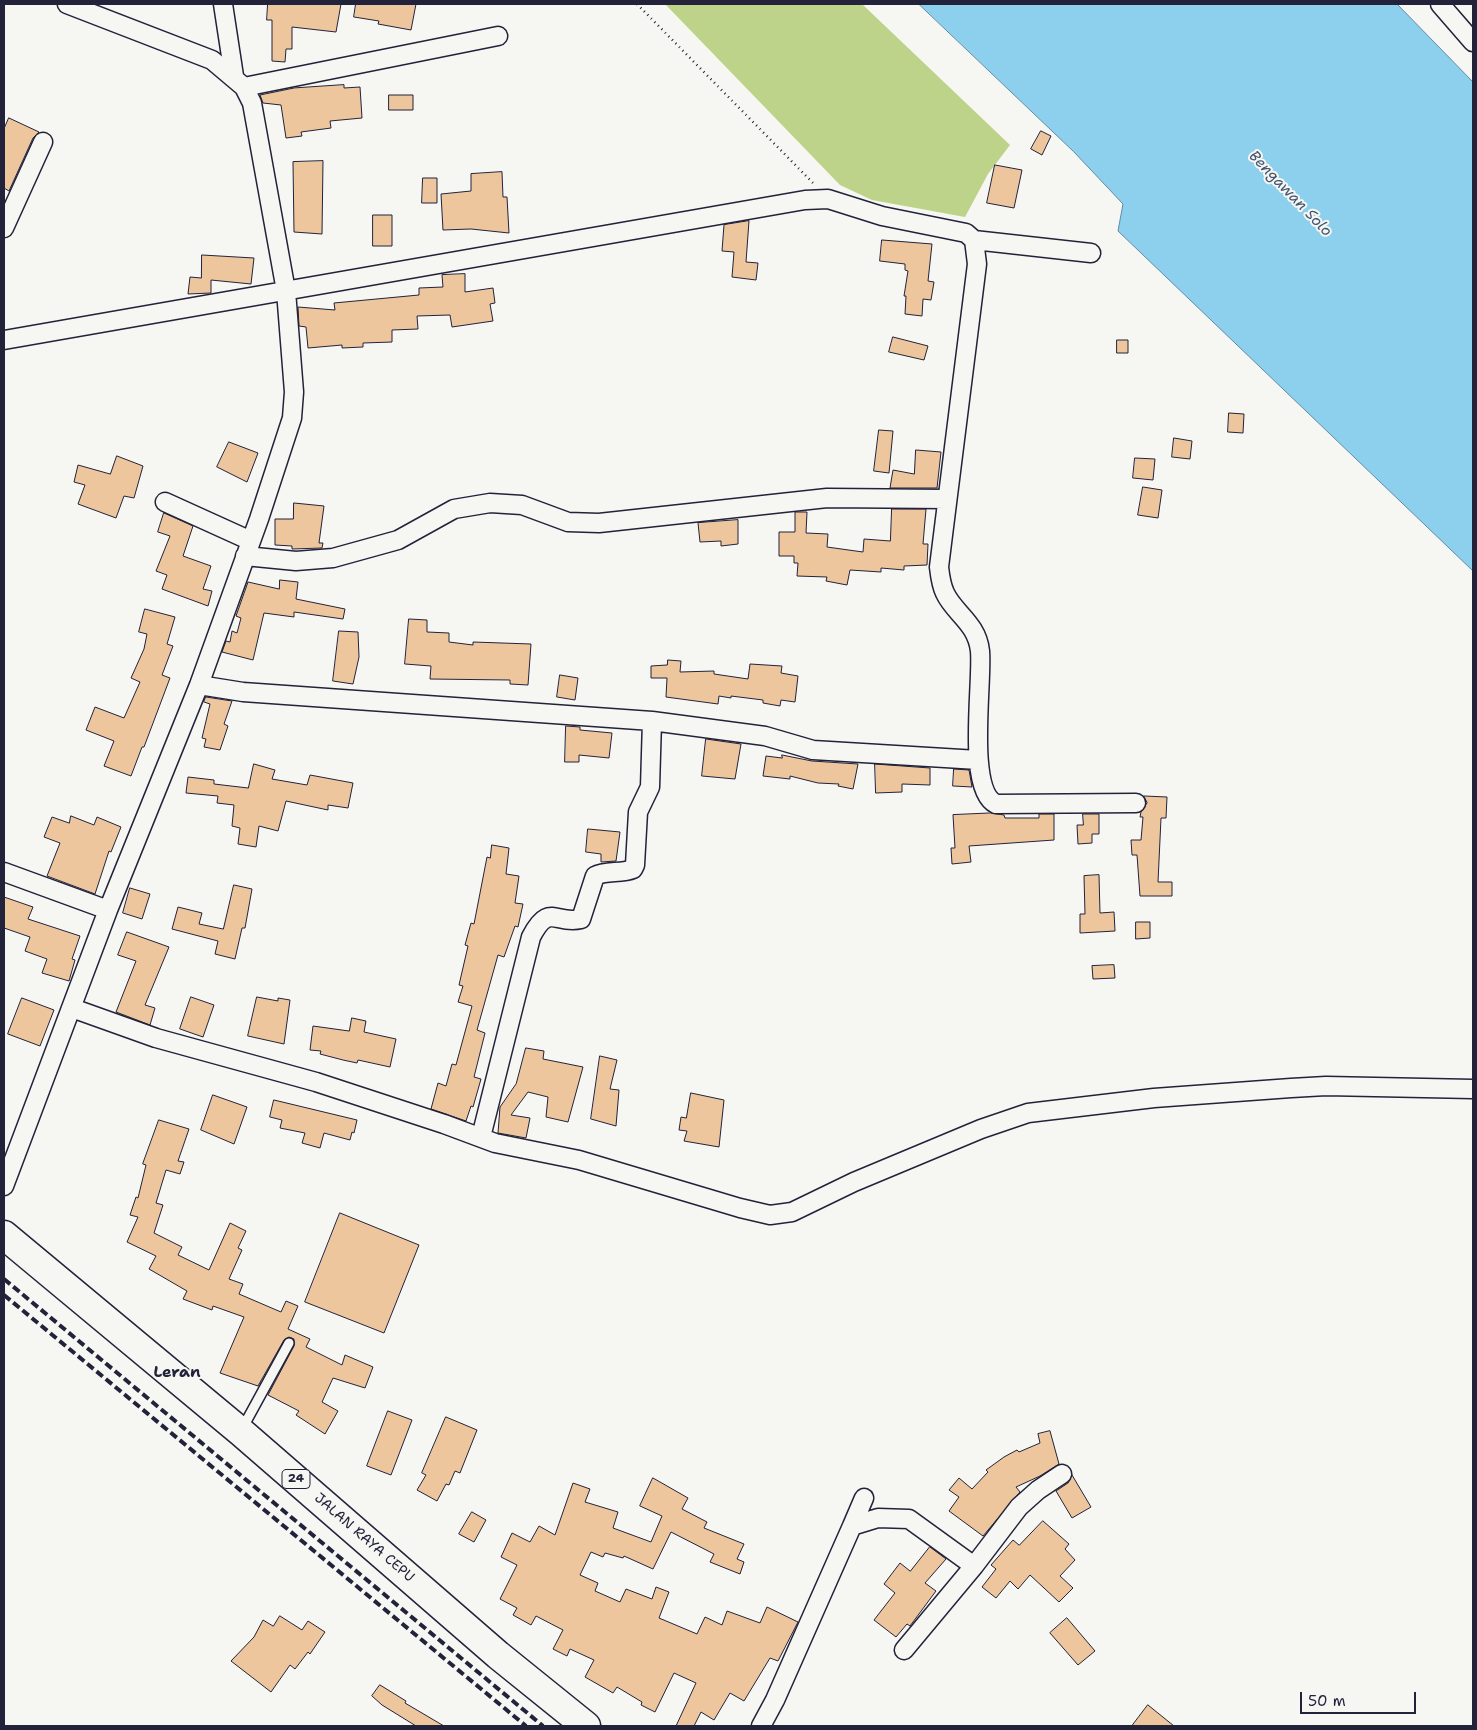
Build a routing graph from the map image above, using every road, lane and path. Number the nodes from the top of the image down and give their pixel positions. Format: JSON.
{"nodes":[{"id":1,"x":67,"y":4,"type":"edge"},
{"id":2,"x":223,"y":4,"type":"edge"},
{"id":3,"x":637,"y":4,"type":"edge"},
{"id":4,"x":1440,"y":4,"type":"edge"},
{"id":5,"x":498,"y":36,"type":"dead end"},
{"id":6,"x":1473,"y":42,"type":"edge"},
{"id":7,"x":239,"y":81,"type":"junction"},
{"id":8,"x":43,"y":142,"type":"dead end"},
{"id":9,"x":828,"y":199,"type":"junction"},
{"id":10,"x":4,"y":228,"type":"edge"},
{"id":11,"x":974,"y":240,"type":"junction"},
{"id":12,"x":1091,"y":253,"type":"dead end"},
{"id":13,"x":286,"y":291,"type":"junction"},
{"id":14,"x":4,"y":340,"type":"edge"},
{"id":15,"x":947,"y":499,"type":"junction"},
{"id":16,"x":165,"y":502,"type":"dead end"},
{"id":17,"x":248,"y":548,"type":"junction"},
{"id":18,"x":199,"y":685,"type":"junction"},
{"id":19,"x":652,"y":721,"type":"junction"},
{"id":20,"x":978,"y":760,"type":"junction"},
{"id":21,"x":1136,"y":803,"type":"dead end"},
{"id":22,"x":4,"y":872,"type":"edge"},
{"id":23,"x":108,"y":910,"type":"junction"},
{"id":24,"x":72,"y":1008,"type":"junction"},
{"id":25,"x":1473,"y":1089,"type":"edge"},
{"id":26,"x":481,"y":1138,"type":"junction"},
{"id":27,"x":4,"y":1186,"type":"edge"},
{"id":28,"x":4,"y":1235,"type":"edge"},
{"id":29,"x":288,"y":1343,"type":"dead end"},
{"id":30,"x":241,"y":1432,"type":"junction"},
{"id":31,"x":1062,"y":1474,"type":"dead end"},
{"id":32,"x":864,"y":1498,"type":"dead end"},
{"id":33,"x":852,"y":1526,"type":"junction"},
{"id":34,"x":974,"y":1566,"type":"junction"},
{"id":35,"x":904,"y":1650,"type":"dead end"},
{"id":36,"x":586,"y":1726,"type":"edge"},
{"id":37,"x":761,"y":1726,"type":"edge"}],
"edges":[{"from":1,"to":7,"type":"street"},
{"from":2,"to":7,"type":"street"},
{"from":3,"to":9,"type":"path"},
{"from":4,"to":6,"type":"street"},
{"from":5,"to":7,"type":"street"},
{"from":7,"to":13,"type":"street"},
{"from":8,"to":10,"type":"street"},
{"from":9,"to":11,"type":"street"},
{"from":9,"to":13,"type":"street"},
{"from":11,"to":12,"type":"street"},
{"from":11,"to":15,"type":"street"},
{"from":13,"to":14,"type":"street"},
{"from":13,"to":17,"type":"street"},
{"from":15,"to":17,"type":"street"},
{"from":15,"to":20,"type":"street"},
{"from":16,"to":17,"type":"street"},
{"from":17,"to":18,"type":"street"},
{"from":18,"to":19,"type":"street"},
{"from":18,"to":23,"type":"street"},
{"from":19,"to":20,"type":"street"},
{"from":19,"to":26,"type":"street"},
{"from":20,"to":21,"type":"street"},
{"from":22,"to":23,"type":"street"},
{"from":23,"to":24,"type":"street"},
{"from":24,"to":26,"type":"street"},
{"from":24,"to":27,"type":"street"},
{"from":25,"to":26,"type":"street"},
{"from":28,"to":30,"type":"highway","name":"JALAN RAYA CEPU","number":"24"},
{"from":29,"to":30,"type":"lane"},
{"from":30,"to":36,"type":"highway","name":"JALAN RAYA CEPU","number":"24"},
{"from":31,"to":34,"type":"street"},
{"from":32,"to":33,"type":"street"},
{"from":33,"to":34,"type":"street"},
{"from":33,"to":37,"type":"street"},
{"from":34,"to":35,"type":"street"}]}
